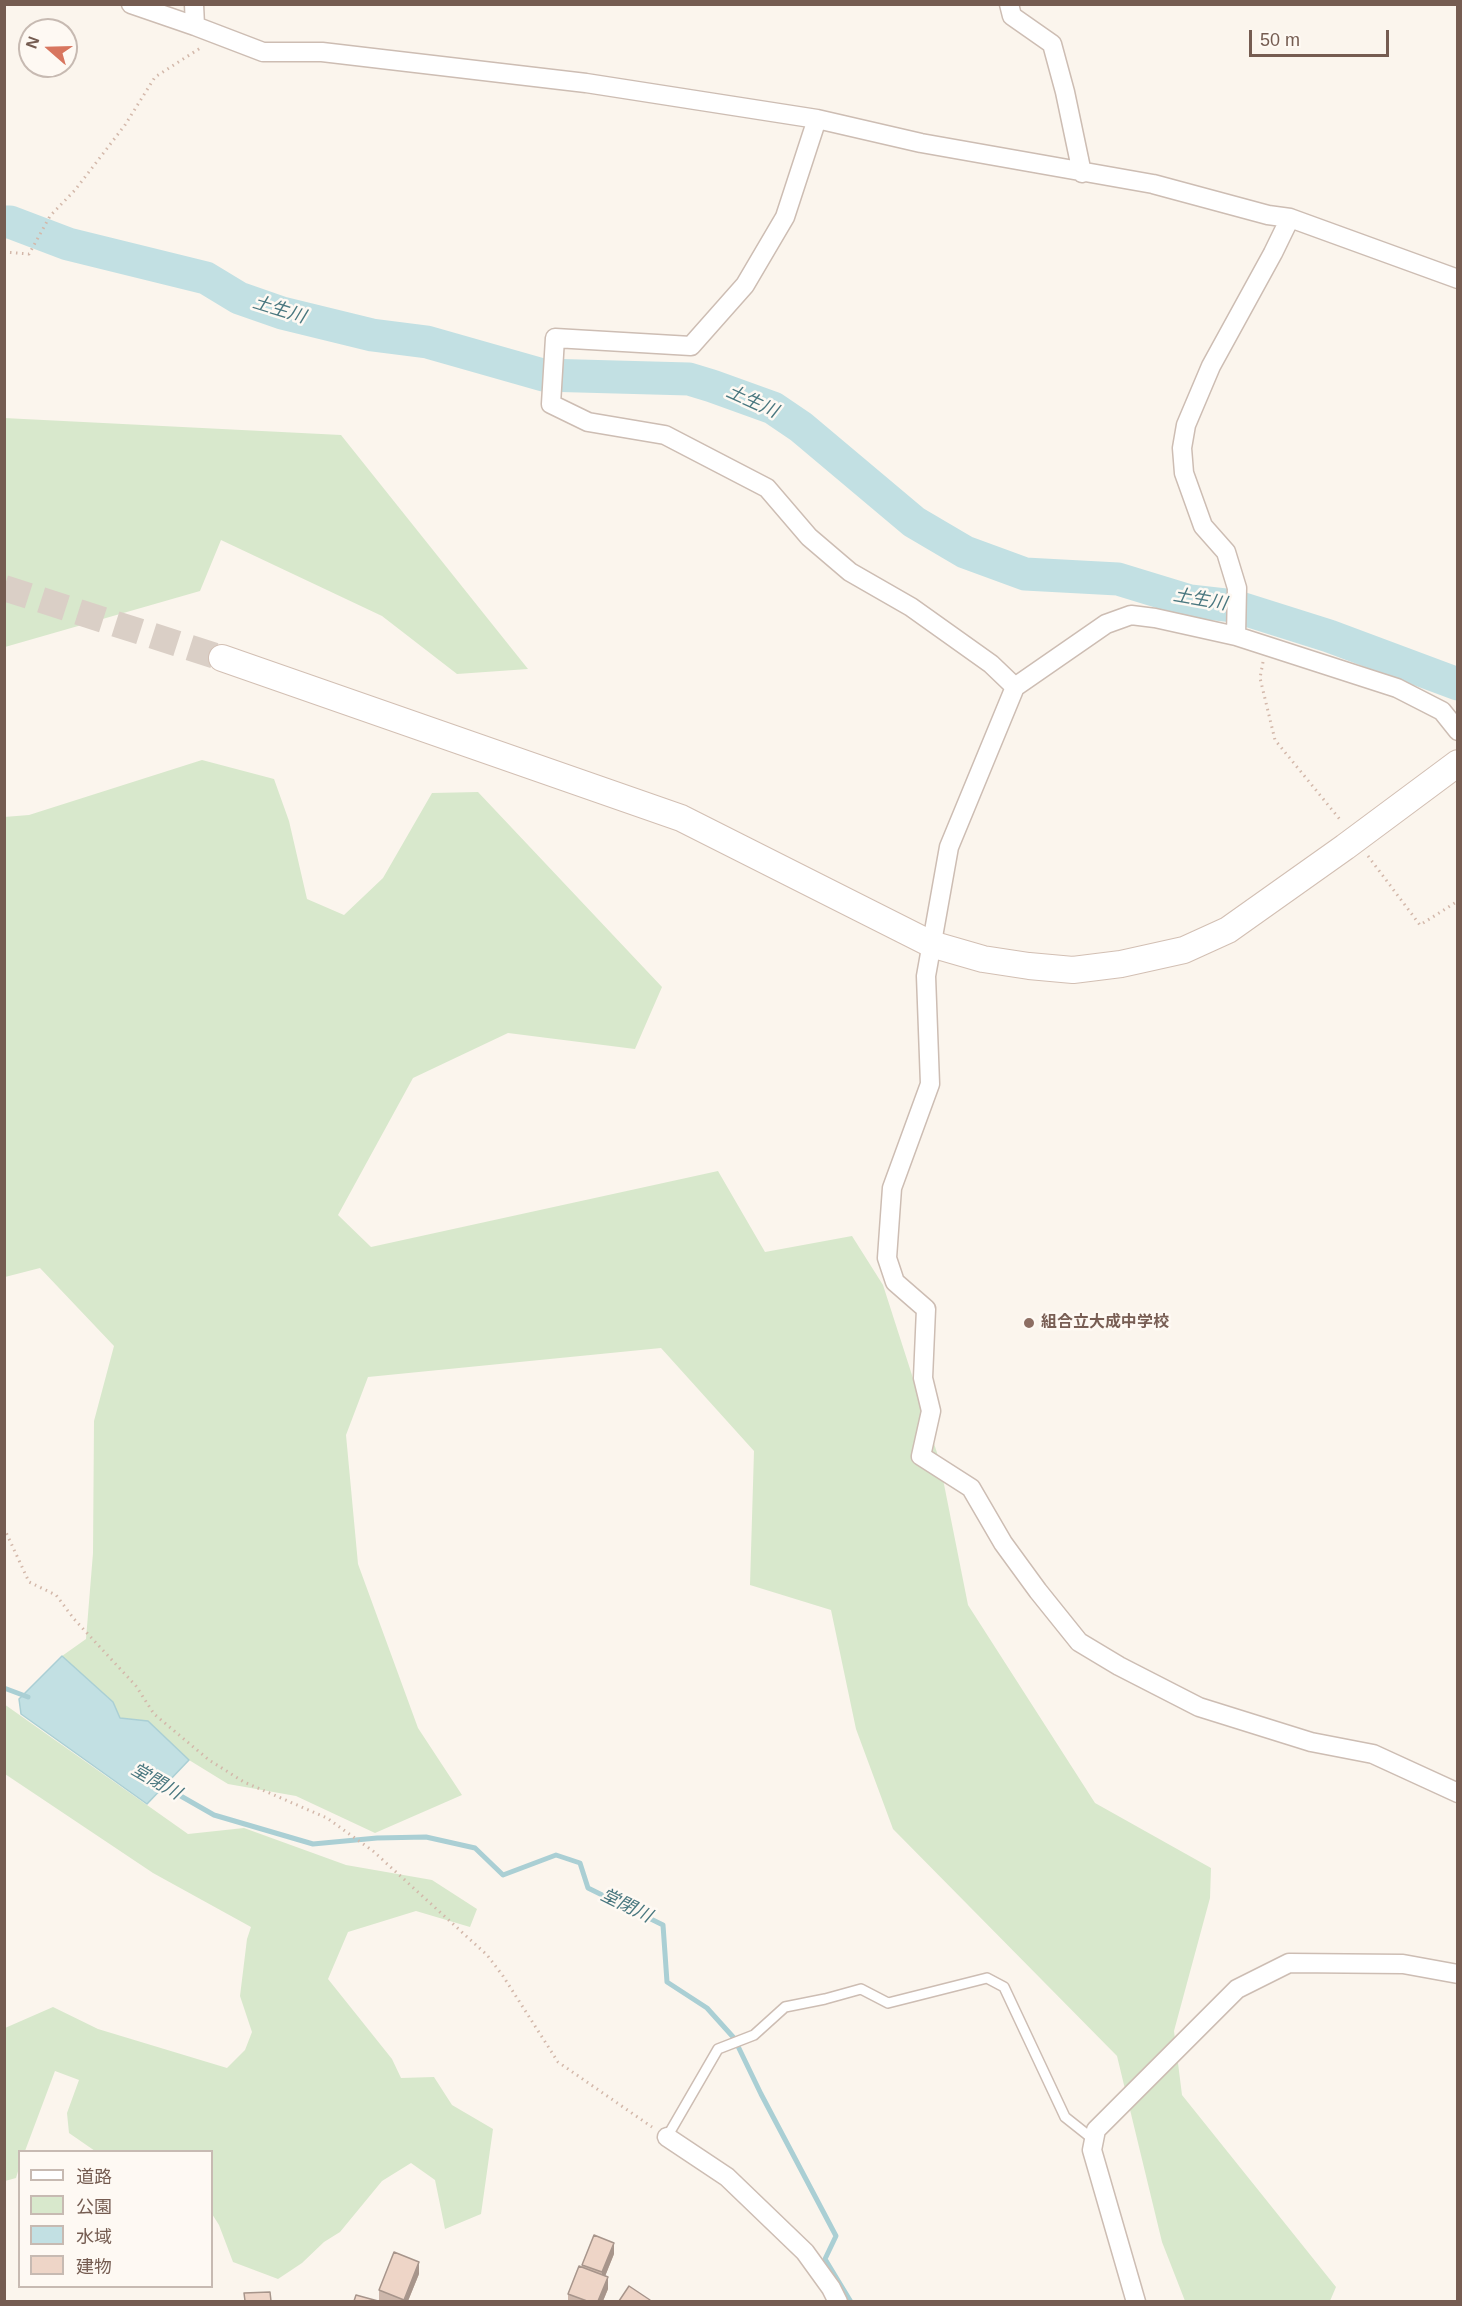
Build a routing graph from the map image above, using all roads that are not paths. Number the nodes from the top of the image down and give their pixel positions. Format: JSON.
{"nodes":[{"id":1,"x":131,"y":4,"type":"edge"},
{"id":2,"x":194,"y":4,"type":"edge"},
{"id":3,"x":1010,"y":4,"type":"edge"},
{"id":4,"x":195,"y":26,"type":"junction"},
{"id":5,"x":817,"y":119,"type":"junction"},
{"id":6,"x":1082,"y":173,"type":"junction"},
{"id":7,"x":1290,"y":218,"type":"junction"},
{"id":8,"x":1458,"y":279,"type":"edge"},
{"id":9,"x":1236,"y":636,"type":"junction"},
{"id":10,"x":222,"y":658,"type":"tunnel mouth"},
{"id":11,"x":1015,"y":687,"type":"junction"},
{"id":12,"x":1458,"y":731,"type":"edge"},
{"id":13,"x":1458,"y":763,"type":"edge"},
{"id":14,"x":931,"y":944,"type":"junction"},
{"id":15,"x":1458,"y":1793,"type":"edge"},
{"id":16,"x":1458,"y":1974,"type":"edge"},
{"id":17,"x":667,"y":2137,"type":"joint"},
{"id":18,"x":1094,"y":2140,"type":"junction"},
{"id":19,"x":838,"y":2301,"type":"edge"},
{"id":20,"x":1136,"y":2301,"type":"edge"}],
"edges":[{"from":1,"to":4,"type":"street"},
{"from":2,"to":4,"type":"street"},
{"from":3,"to":6,"type":"street"},
{"from":4,"to":5,"type":"street"},
{"from":5,"to":6,"type":"street"},
{"from":5,"to":11,"type":"street"},
{"from":6,"to":7,"type":"street"},
{"from":7,"to":8,"type":"street"},
{"from":7,"to":9,"type":"street"},
{"from":9,"to":11,"type":"street"},
{"from":9,"to":12,"type":"street"},
{"from":10,"to":14,"type":"street"},
{"from":11,"to":14,"type":"street"},
{"from":13,"to":14,"type":"street"},
{"from":14,"to":15,"type":"street"},
{"from":16,"to":18,"type":"street"},
{"from":17,"to":18,"type":"lane"},
{"from":17,"to":19,"type":"street"},
{"from":18,"to":20,"type":"street"}]}
